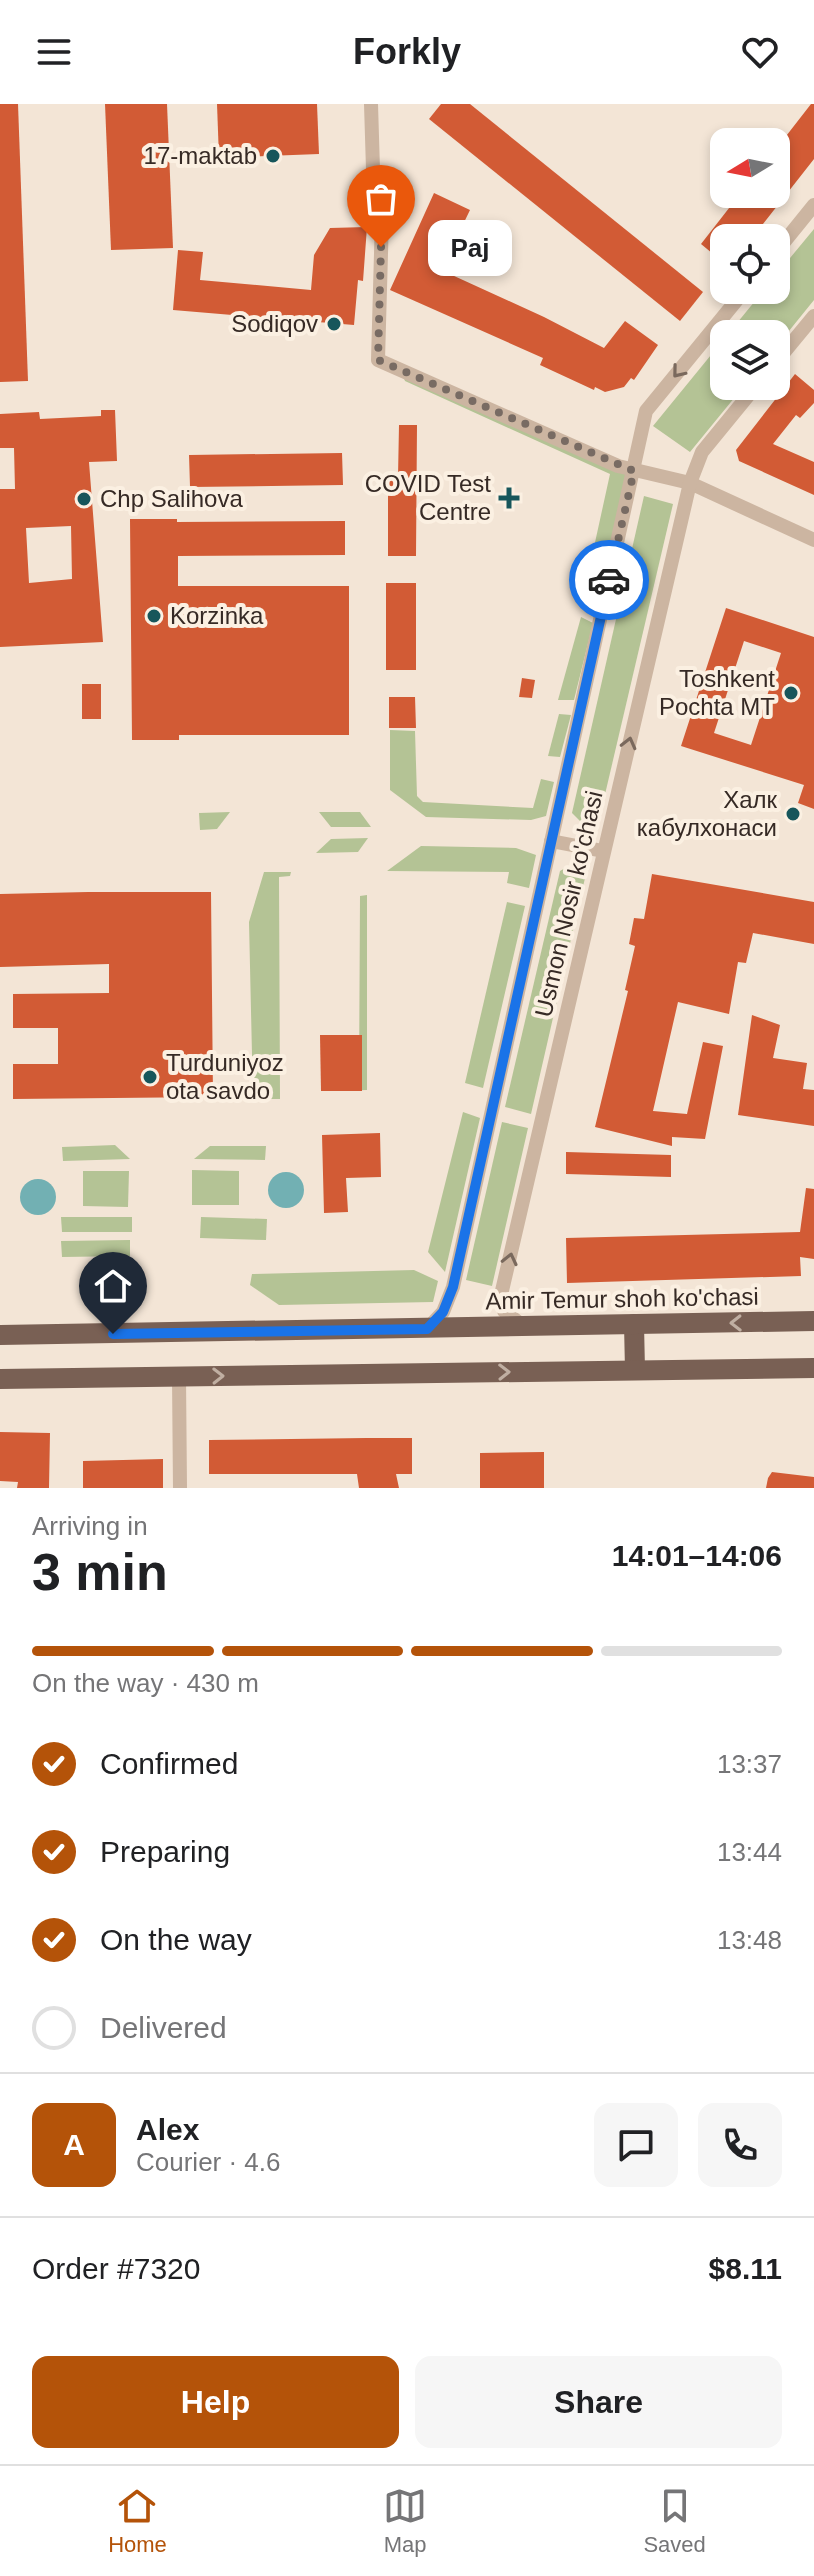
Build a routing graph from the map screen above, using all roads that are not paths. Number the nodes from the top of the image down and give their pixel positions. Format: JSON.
{"nodes":[{"id":1,"x":371,"y":104,"type":"edge"},
{"id":2,"x":814,"y":205,"type":"edge"},
{"id":3,"x":790,"y":235,"type":"edge"},
{"id":4,"x":734,"y":304,"type":"edge"},
{"id":5,"x":814,"y":316,"type":"edge"},
{"id":6,"x":790,"y":345,"type":"edge"},
{"id":7,"x":745,"y":400,"type":"edge"},
{"id":8,"x":634,"y":471,"type":"junction"},
{"id":9,"x":690,"y":483,"type":"junction"},
{"id":10,"x":814,"y":540,"type":"edge"},
{"id":11,"x":551,"y":841,"type":"junction"},
{"id":12,"x":603,"y":851,"type":"junction"},
{"id":13,"x":814,"y":1321,"type":"edge"},
{"id":14,"x":634,"y":1324,"type":"junction"},
{"id":15,"x":523,"y":1326,"type":"junction"},
{"id":16,"x":427,"y":1329,"type":"junction"},
{"id":17,"x":0,"y":1335,"type":"edge"},
{"id":18,"x":814,"y":1368,"type":"edge"},
{"id":19,"x":635,"y":1370,"type":"junction"},
{"id":20,"x":179,"y":1377,"type":"junction"},
{"id":21,"x":0,"y":1379,"type":"edge"},
{"id":22,"x":180,"y":1488,"type":"edge"}],
"edges":[{"from":1,"to":8,"type":"street"},
{"from":2,"to":3,"type":"street"},
{"from":4,"to":8,"type":"street","name":"Usmon Nosir ko'chasi","one_way":true},
{"from":5,"to":6,"type":"street"},
{"from":7,"to":9,"type":"street","name":"Usmon Nosir ko'chasi"},
{"from":8,"to":9,"type":"street"},
{"from":8,"to":11,"type":"street","name":"Usmon Nosir ko'chasi"},
{"from":9,"to":10,"type":"street"},
{"from":12,"to":9,"type":"street","name":"Usmon Nosir ko'chasi","one_way":true},
{"from":11,"to":12,"type":"street"},
{"from":11,"to":16,"type":"street","name":"Usmon Nosir ko'chasi"},
{"from":15,"to":12,"type":"street","name":"Usmon Nosir ko'chasi","one_way":true},
{"from":13,"to":14,"type":"main road","name":"Amir Temur shoh ko'chasi","one_way":true},
{"from":14,"to":15,"type":"main road","name":"Amir Temur shoh ko'chasi"},
{"from":14,"to":19,"type":"main road"},
{"from":15,"to":16,"type":"main road","name":"Amir Temur shoh ko'chasi"},
{"from":16,"to":17,"type":"main road","name":"Amir Temur shoh ko'chasi"},
{"from":18,"to":19,"type":"main road"},
{"from":20,"to":19,"type":"main road","one_way":true},
{"from":20,"to":21,"type":"main road"},
{"from":20,"to":22,"type":"street"}]}
